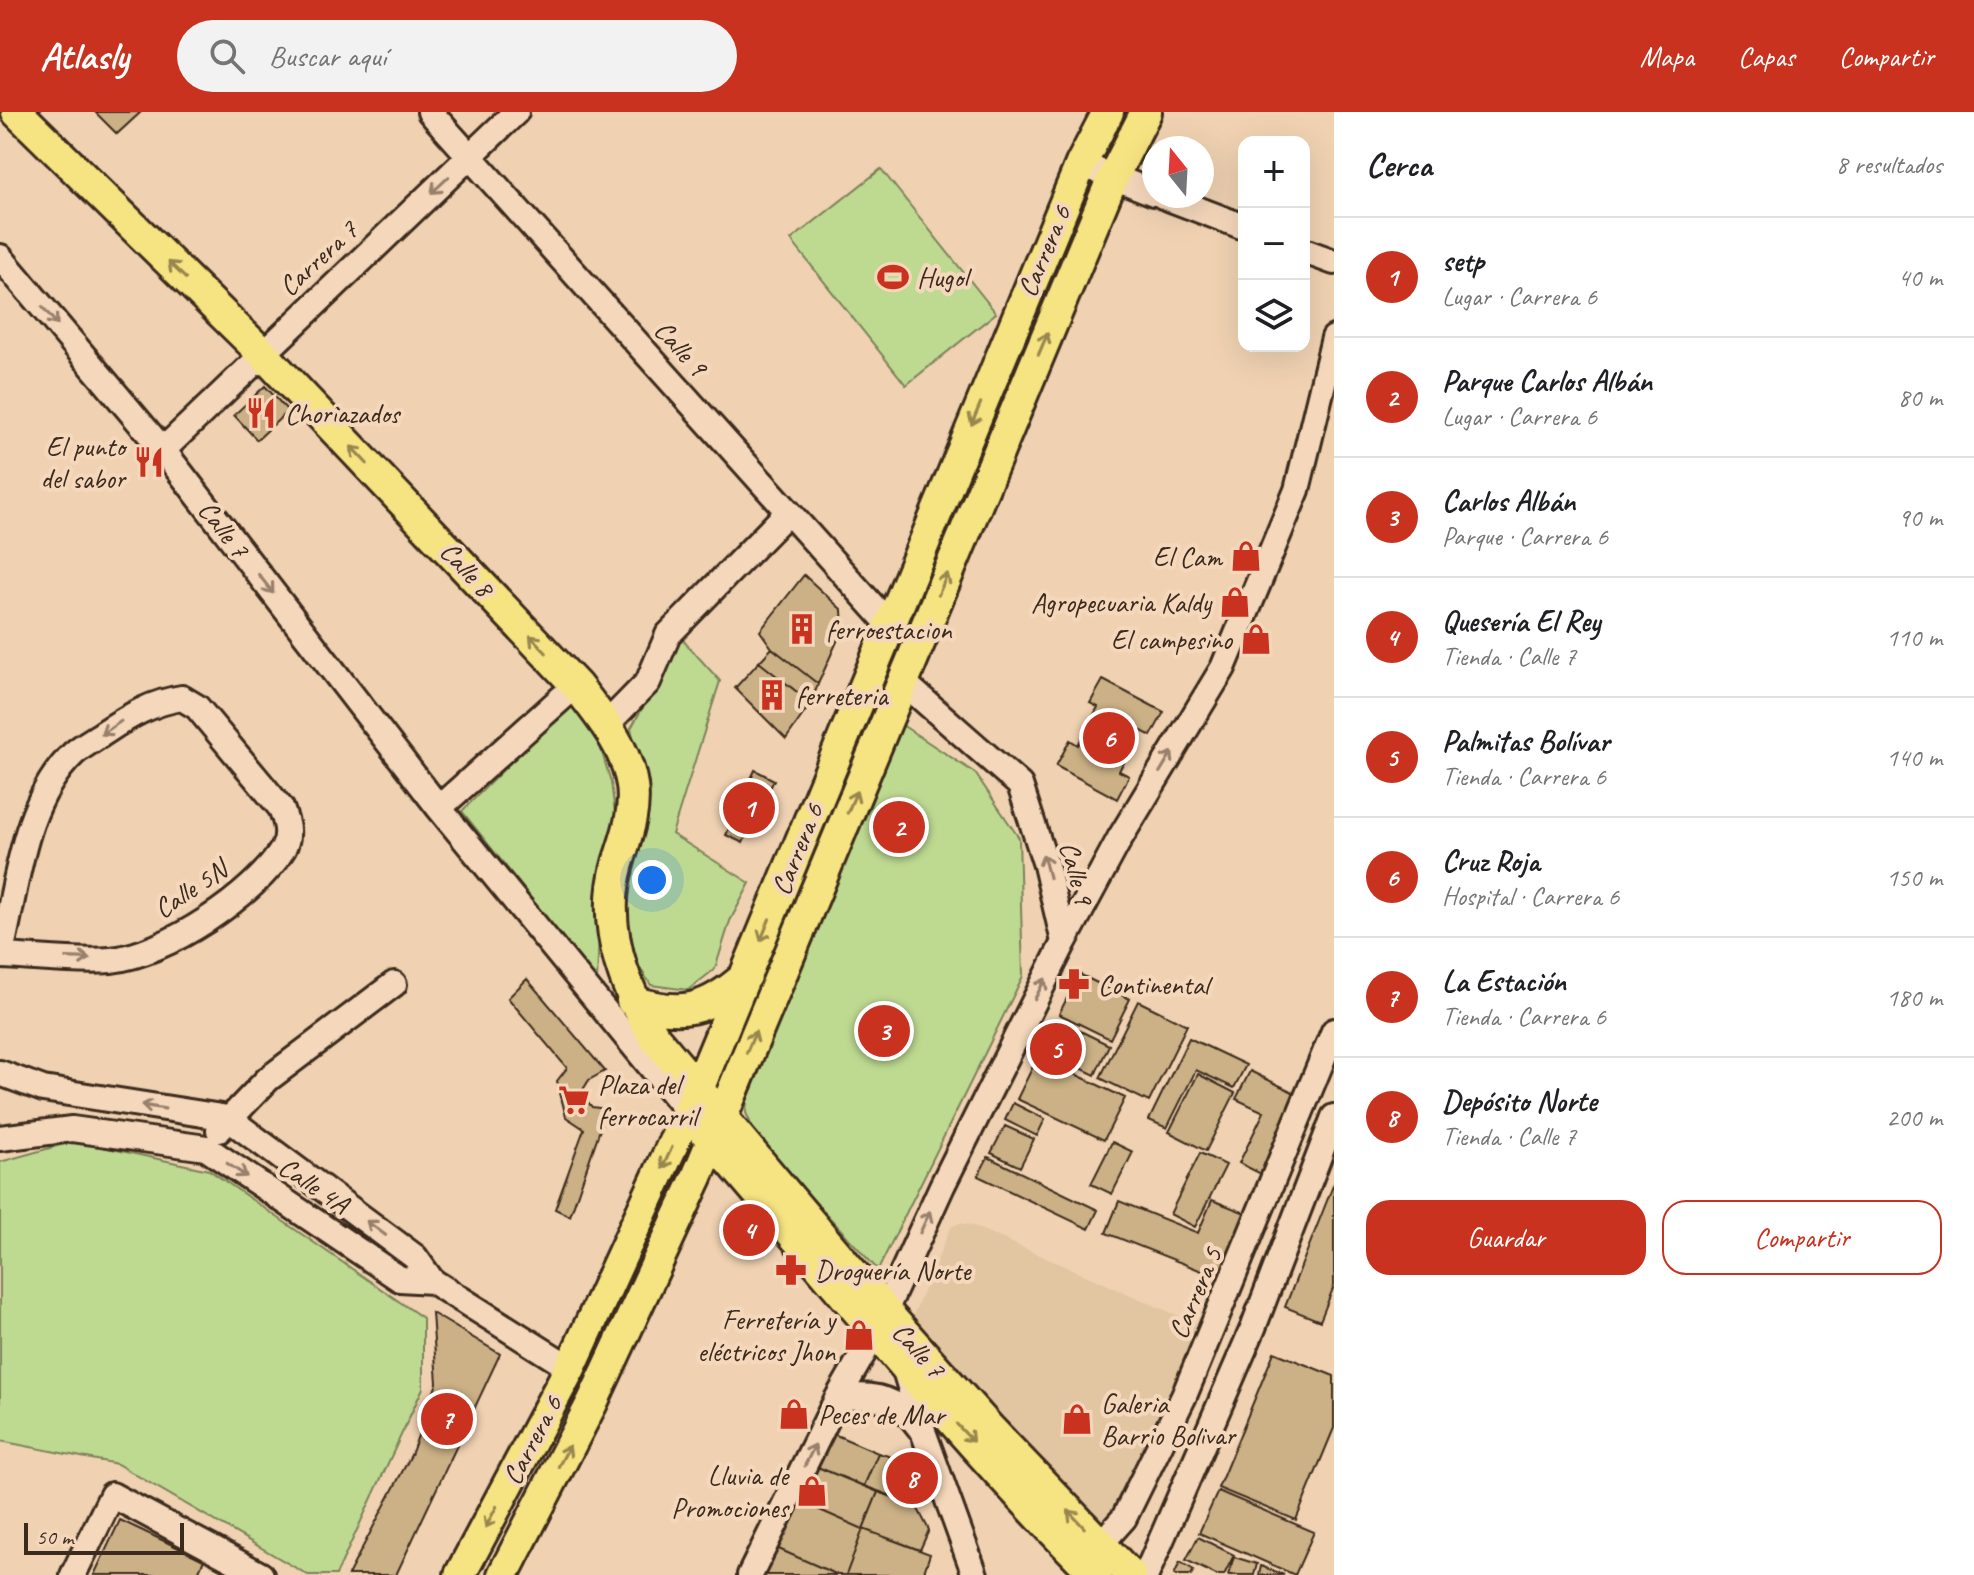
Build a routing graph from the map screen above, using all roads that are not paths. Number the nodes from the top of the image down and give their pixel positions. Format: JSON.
{"nodes":[{"id":1,"x":17,"y":112,"type":"edge"},
{"id":2,"x":430,"y":112,"type":"edge"},
{"id":3,"x":516,"y":112,"type":"edge"},
{"id":4,"x":1108,"y":112,"type":"edge"},
{"id":5,"x":1146,"y":112,"type":"edge"},
{"id":6,"x":470,"y":156,"type":"junction"},
{"id":7,"x":1081,"y":164,"type":"junction"},
{"id":8,"x":1113,"y":177,"type":"junction"},
{"id":9,"x":1142,"y":188,"type":"edge"},
{"id":10,"x":1194,"y":208,"type":"edge"},
{"id":11,"x":1238,"y":225,"type":"edge"},
{"id":12,"x":1310,"y":253,"type":"edge"},
{"id":13,"x":0,"y":257,"type":"edge"},
{"id":14,"x":1334,"y":262,"type":"edge"},
{"id":15,"x":1334,"y":338,"type":"edge"},
{"id":16,"x":262,"y":353,"type":"junction"},
{"id":17,"x":163,"y":450,"type":"junction"},
{"id":18,"x":787,"y":513,"type":"junction"},
{"id":19,"x":888,"y":623,"type":"junction"},
{"id":20,"x":903,"y":682,"type":"junction"},
{"id":21,"x":576,"y":685,"type":"junction"},
{"id":22,"x":606,"y":725,"type":"junction"},
{"id":23,"x":439,"y":808,"type":"junction"},
{"id":24,"x":1064,"y":942,"type":"junction"},
{"id":25,"x":0,"y":956,"type":"edge"},
{"id":26,"x":746,"y":976,"type":"junction"},
{"id":27,"x":394,"y":984,"type":"dead end"},
{"id":28,"x":632,"y":1001,"type":"junction"},
{"id":29,"x":1334,"y":1031,"type":"edge"},
{"id":30,"x":0,"y":1073,"type":"edge"},
{"id":31,"x":694,"y":1100,"type":"junction"},
{"id":32,"x":1334,"y":1117,"type":"edge"},
{"id":33,"x":228,"y":1118,"type":"junction"},
{"id":34,"x":716,"y":1126,"type":"junction"},
{"id":35,"x":0,"y":1138,"type":"edge"},
{"id":36,"x":206,"y":1148,"type":"junction"},
{"id":37,"x":1255,"y":1228,"type":"junction"},
{"id":38,"x":1286,"y":1240,"type":"junction"},
{"id":39,"x":432,"y":1281,"type":"junction"},
{"id":40,"x":879,"y":1321,"type":"junction"},
{"id":41,"x":904,"y":1367,"type":"junction"},
{"id":42,"x":570,"y":1368,"type":"junction"},
{"id":43,"x":1184,"y":1396,"type":"junction"},
{"id":44,"x":837,"y":1399,"type":"junction"},
{"id":45,"x":1218,"y":1410,"type":"junction"},
{"id":46,"x":924,"y":1434,"type":"junction"},
{"id":47,"x":1093,"y":1561,"type":"edge"},
{"id":48,"x":73,"y":1575,"type":"edge"},
{"id":49,"x":261,"y":1575,"type":"edge"},
{"id":50,"x":460,"y":1575,"type":"edge"},
{"id":51,"x":503,"y":1575,"type":"edge"},
{"id":52,"x":750,"y":1575,"type":"edge"},
{"id":53,"x":975,"y":1575,"type":"edge"},
{"id":54,"x":1130,"y":1575,"type":"edge"},
{"id":55,"x":1146,"y":1575,"type":"edge"}],
"edges":[{"from":16,"to":1,"type":"main road","name":"Calle 8","one_way":true},
{"from":2,"to":6,"type":"street","name":"Calle 9"},
{"from":3,"to":6,"type":"street","name":"Carrera 7"},
{"from":4,"to":7,"type":"main road","name":"Carrera 6"},
{"from":5,"to":8,"type":"main road","name":"Carrera 6"},
{"from":6,"to":16,"type":"street","name":"Carrera 7","one_way":true},
{"from":6,"to":18,"type":"street","name":"Calle 9"},
{"from":7,"to":8,"type":"street"},
{"from":7,"to":19,"type":"main road","name":"Carrera 6","one_way":true},
{"from":8,"to":9,"type":"street"},
{"from":20,"to":8,"type":"main road","name":"Carrera 6","one_way":true},
{"from":10,"to":11,"type":"street"},
{"from":12,"to":14,"type":"street"},
{"from":13,"to":17,"type":"street","name":"Calle 7","one_way":true},
{"from":24,"to":15,"type":"street","one_way":true},
{"from":16,"to":17,"type":"street","name":"Carrera 7"},
{"from":21,"to":16,"type":"main road","name":"Calle 8","one_way":true},
{"from":17,"to":23,"type":"street","name":"Calle 7","one_way":true},
{"from":18,"to":19,"type":"street","name":"Calle 9"},
{"from":18,"to":22,"type":"street"},
{"from":19,"to":26,"type":"main road","name":"Carrera 6","one_way":true},
{"from":24,"to":20,"type":"street","name":"Calle 9","one_way":true},
{"from":34,"to":20,"type":"main road","name":"Carrera 6","one_way":true},
{"from":21,"to":22,"type":"main road","name":"Calle 8"},
{"from":21,"to":23,"type":"street"},
{"from":22,"to":28,"type":"main road","name":"Calle 8"},
{"from":23,"to":31,"type":"street","name":"Calle 7"},
{"from":40,"to":24,"type":"street","one_way":true},
{"from":25,"to":25,"type":"street","name":"Calle 5N","one_way":true},
{"from":26,"to":28,"type":"main road"},
{"from":26,"to":31,"type":"main road","name":"Carrera 6"},
{"from":27,"to":33,"type":"street"},
{"from":28,"to":31,"type":"main road","name":"Calle 8"},
{"from":29,"to":37,"type":"street","name":"Carrera 5"},
{"from":33,"to":30,"type":"street","one_way":true},
{"from":31,"to":34,"type":"main road","name":"Calle 8"},
{"from":31,"to":42,"type":"main road","name":"Carrera 6","one_way":true},
{"from":32,"to":38,"type":"street"},
{"from":33,"to":36,"type":"street"},
{"from":39,"to":33,"type":"street","one_way":true},
{"from":34,"to":40,"type":"main road","name":"Calle 7"},
{"from":34,"to":40,"type":"main road","name":"Calle 7"},
{"from":51,"to":34,"type":"main road","name":"Carrera 6","one_way":true},
{"from":35,"to":36,"type":"street","name":"Calle 4A"},
{"from":36,"to":39,"type":"street","name":"Calle 4A","one_way":true},
{"from":37,"to":38,"type":"street"},
{"from":37,"to":43,"type":"street","name":"Carrera 5"},
{"from":38,"to":45,"type":"street"},
{"from":39,"to":42,"type":"street","name":"Calle 4A"},
{"from":40,"to":41,"type":"main road","name":"Calle 7"},
{"from":40,"to":44,"type":"street"},
{"from":47,"to":40,"type":"main road","name":"Calle 7","one_way":true},
{"from":41,"to":46,"type":"street"},
{"from":41,"to":47,"type":"main road","name":"Calle 7","one_way":true},
{"from":42,"to":50,"type":"main road","name":"Carrera 6","one_way":true},
{"from":43,"to":45,"type":"street"},
{"from":43,"to":47,"type":"street","name":"Carrera 5"},
{"from":44,"to":46,"type":"street"},
{"from":52,"to":44,"type":"street","one_way":true},
{"from":45,"to":55,"type":"street"},
{"from":46,"to":53,"type":"street"},
{"from":47,"to":54,"type":"main road","name":"Calle 7"},
{"from":48,"to":49,"type":"street"}]}
